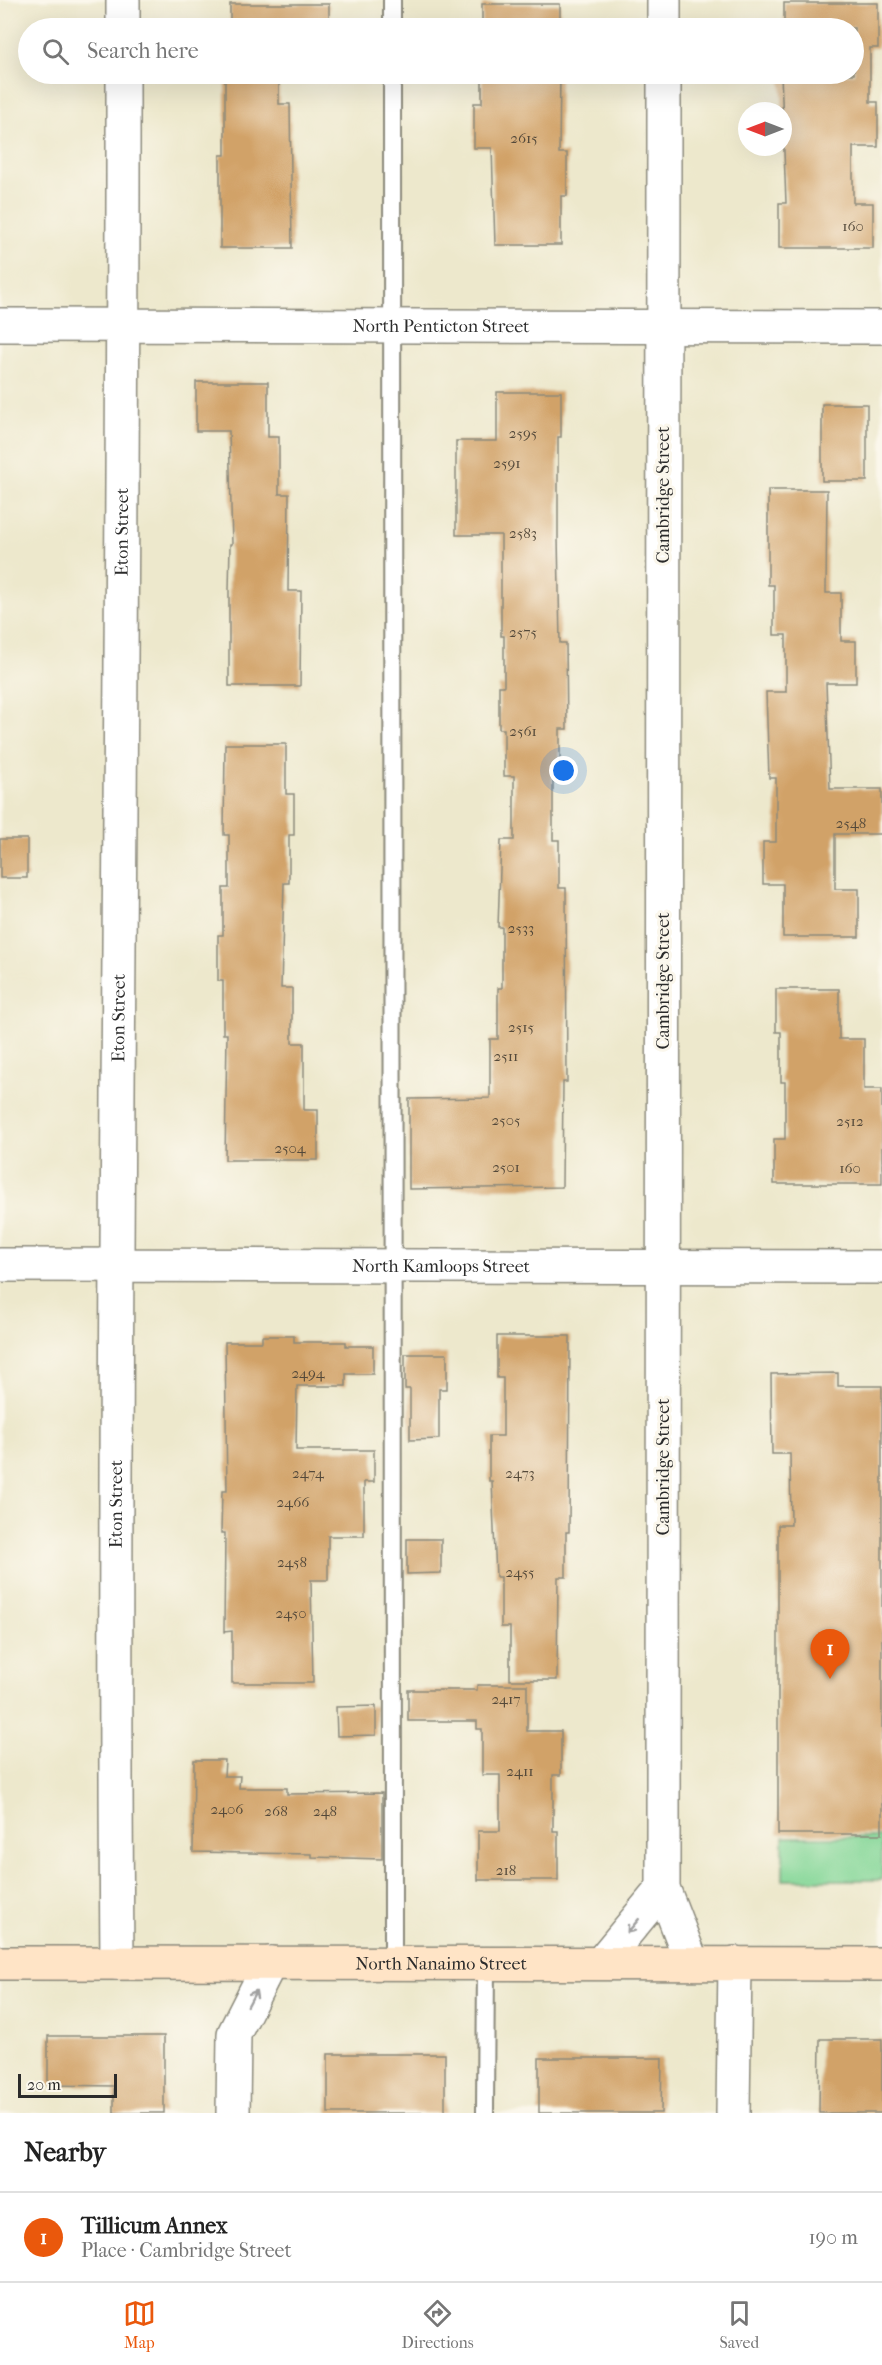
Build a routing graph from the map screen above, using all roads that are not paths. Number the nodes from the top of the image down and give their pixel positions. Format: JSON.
{"nodes":[{"id":1,"x":123,"y":0,"type":"edge"},
{"id":2,"x":392,"y":0,"type":"edge"},
{"id":3,"x":664,"y":0,"type":"edge"},
{"id":4,"x":123,"y":18,"type":"edge"},
{"id":5,"x":392,"y":18,"type":"edge"},
{"id":6,"x":664,"y":18,"type":"edge"},
{"id":7,"x":123,"y":84,"type":"edge"},
{"id":8,"x":392,"y":84,"type":"edge"},
{"id":9,"x":664,"y":84,"type":"edge"},
{"id":10,"x":0,"y":326,"type":"edge"},
{"id":11,"x":124,"y":326,"type":"junction"},
{"id":12,"x":392,"y":326,"type":"junction"},
{"id":13,"x":664,"y":326,"type":"junction"},
{"id":14,"x":882,"y":327,"type":"edge"},
{"id":15,"x":0,"y":1266,"type":"edge"},
{"id":16,"x":115,"y":1266,"type":"junction"},
{"id":17,"x":663,"y":1266,"type":"junction"},
{"id":18,"x":392,"y":1267,"type":"junction"},
{"id":19,"x":882,"y":1267,"type":"edge"},
{"id":20,"x":663,"y":1888,"type":"junction"},
{"id":21,"x":0,"y":1963,"type":"edge"},
{"id":22,"x":117,"y":1963,"type":"junction"},
{"id":23,"x":270,"y":1963,"type":"junction"},
{"id":24,"x":393,"y":1963,"type":"junction"},
{"id":25,"x":486,"y":1963,"type":"junction"},
{"id":26,"x":601,"y":1963,"type":"junction"},
{"id":27,"x":692,"y":1963,"type":"junction"},
{"id":28,"x":735,"y":1963,"type":"junction"},
{"id":29,"x":882,"y":1964,"type":"edge"},
{"id":30,"x":233,"y":2113,"type":"edge"},
{"id":31,"x":485,"y":2113,"type":"edge"},
{"id":32,"x":733,"y":2113,"type":"edge"}],
"edges":[{"from":1,"to":4,"type":"street"},
{"from":2,"to":5,"type":"lane"},
{"from":3,"to":6,"type":"street"},
{"from":7,"to":11,"type":"street","name":"Eton Street"},
{"from":8,"to":12,"type":"lane"},
{"from":9,"to":13,"type":"street","name":"Cambridge Street"},
{"from":10,"to":11,"type":"street","name":"North Penticton Street"},
{"from":11,"to":12,"type":"street","name":"North Penticton Street"},
{"from":11,"to":16,"type":"street","name":"Eton Street"},
{"from":12,"to":13,"type":"street","name":"North Penticton Street"},
{"from":12,"to":18,"type":"lane"},
{"from":13,"to":14,"type":"street","name":"North Penticton Street"},
{"from":13,"to":17,"type":"street","name":"Cambridge Street"},
{"from":15,"to":16,"type":"street","name":"North Kamloops Street"},
{"from":16,"to":18,"type":"street","name":"North Kamloops Street"},
{"from":16,"to":22,"type":"street","name":"Eton Street"},
{"from":17,"to":18,"type":"street","name":"North Kamloops Street"},
{"from":17,"to":19,"type":"street","name":"North Kamloops Street"},
{"from":17,"to":20,"type":"street","name":"Cambridge Street"},
{"from":18,"to":24,"type":"lane"},
{"from":20,"to":26,"type":"street","one_way":true},
{"from":20,"to":27,"type":"street","name":"Cambridge Street"},
{"from":21,"to":22,"type":"main road","name":"North Nanaimo Street"},
{"from":22,"to":23,"type":"main road","name":"North Nanaimo Street"},
{"from":23,"to":24,"type":"main road","name":"North Nanaimo Street"},
{"from":30,"to":23,"type":"street","one_way":true},
{"from":24,"to":25,"type":"main road","name":"North Nanaimo Street"},
{"from":25,"to":26,"type":"main road","name":"North Nanaimo Street"},
{"from":25,"to":31,"type":"lane"},
{"from":26,"to":27,"type":"main road","name":"North Nanaimo Street"},
{"from":27,"to":28,"type":"main road","name":"North Nanaimo Street"},
{"from":28,"to":29,"type":"main road","name":"North Nanaimo Street"},
{"from":28,"to":32,"type":"street"}]}
